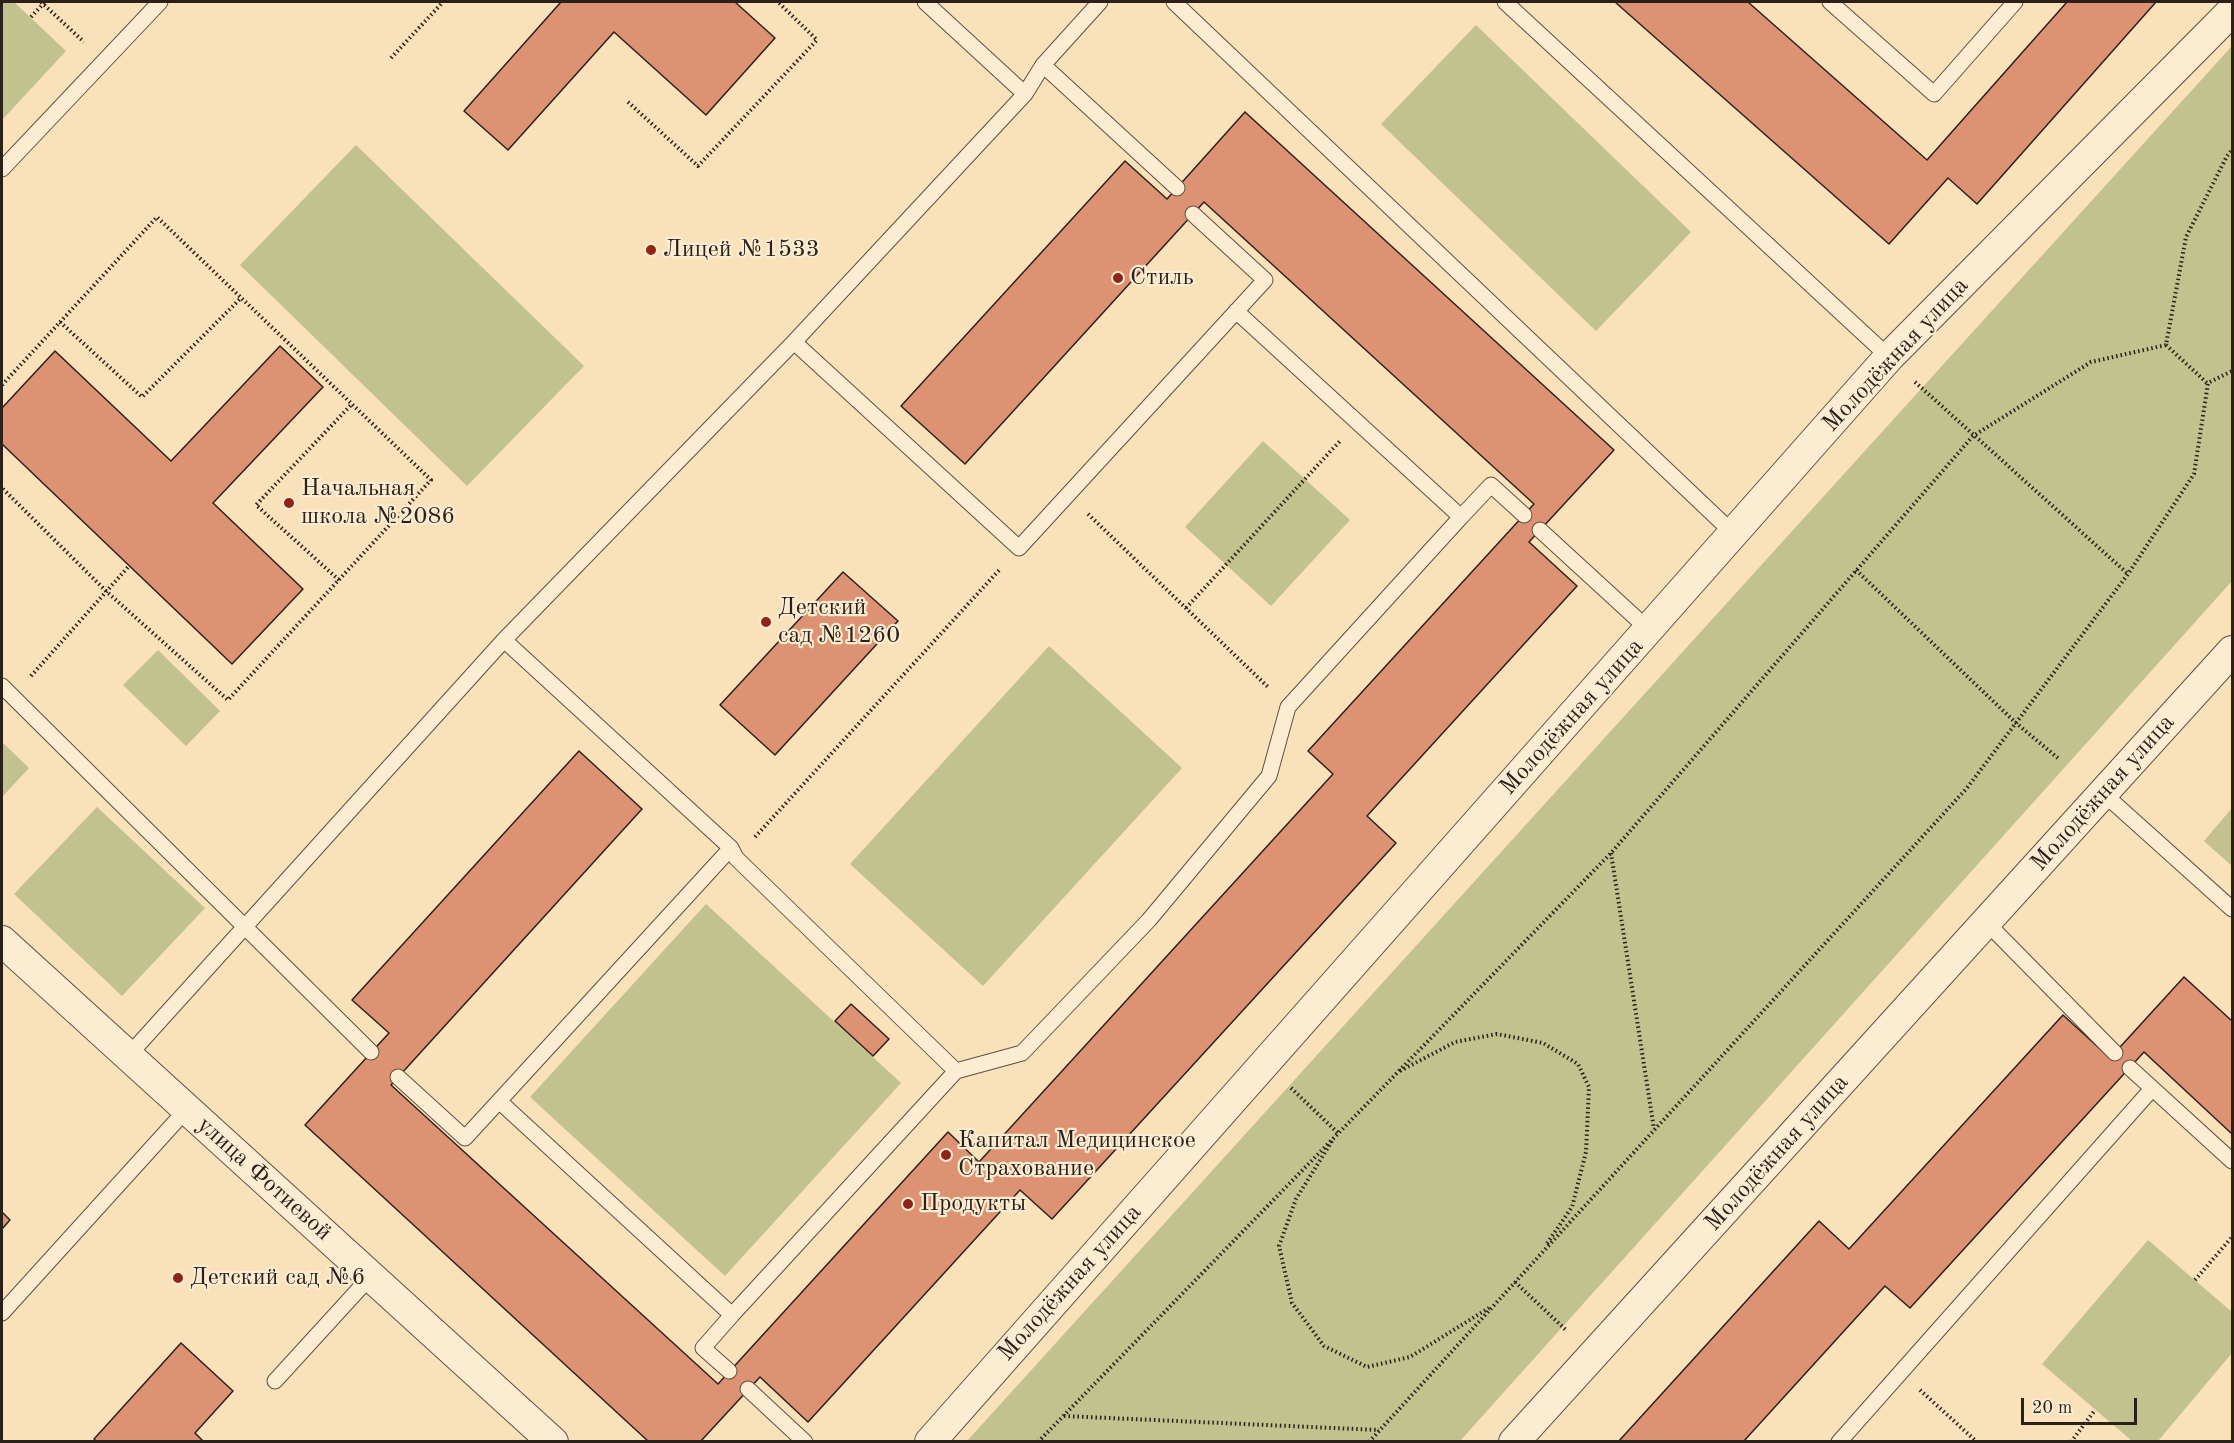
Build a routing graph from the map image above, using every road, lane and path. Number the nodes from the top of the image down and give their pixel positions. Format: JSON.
{"nodes":[{"id":1,"x":43,"y":2,"type":"edge"},
{"id":2,"x":160,"y":2,"type":"edge"},
{"id":3,"x":443,"y":2,"type":"edge"},
{"id":4,"x":778,"y":2,"type":"edge"},
{"id":5,"x":925,"y":2,"type":"edge"},
{"id":6,"x":1100,"y":2,"type":"edge"},
{"id":7,"x":1174,"y":2,"type":"edge"},
{"id":8,"x":1505,"y":2,"type":"edge"},
{"id":9,"x":1830,"y":2,"type":"edge"},
{"id":10,"x":2015,"y":2,"type":"edge"},
{"id":11,"x":2232,"y":11,"type":"edge"},
{"id":12,"x":31,"y":17,"type":"dead end"},
{"id":13,"x":391,"y":58,"type":"dead end"},
{"id":14,"x":105,"y":60,"type":"junction"},
{"id":15,"x":1043,"y":65,"type":"junction"},
{"id":16,"x":1025,"y":94,"type":"junction"},
{"id":17,"x":628,"y":102,"type":"dead end"},
{"id":18,"x":2232,"y":150,"type":"edge"},
{"id":19,"x":2,"y":169,"type":"edge"},
{"id":20,"x":1177,"y":188,"type":"dead end"},
{"id":21,"x":1193,"y":214,"type":"dead end"},
{"id":22,"x":241,"y":298,"type":"junction"},
{"id":23,"x":1236,"y":310,"type":"junction"},
{"id":24,"x":60,"y":322,"type":"junction"},
{"id":25,"x":794,"y":342,"type":"junction"},
{"id":26,"x":2166,"y":345,"type":"junction"},
{"id":27,"x":1889,"y":357,"type":"junction"},
{"id":28,"x":2232,"y":371,"type":"edge"},
{"id":29,"x":2208,"y":383,"type":"junction"},
{"id":30,"x":2,"y":385,"type":"edge"},
{"id":31,"x":352,"y":404,"type":"junction"},
{"id":32,"x":1358,"y":422,"type":"junction"},
{"id":33,"x":1973,"y":436,"type":"junction"},
{"id":34,"x":2,"y":488,"type":"edge"},
{"id":35,"x":1068,"y":495,"type":"junction"},
{"id":36,"x":1524,"y":515,"type":"dead end"},
{"id":37,"x":1461,"y":517,"type":"junction"},
{"id":38,"x":1540,"y":530,"type":"dead end"},
{"id":39,"x":1734,"y":534,"type":"junction"},
{"id":40,"x":1019,"y":548,"type":"junction"},
{"id":41,"x":129,"y":566,"type":"dead end"},
{"id":42,"x":1856,"y":570,"type":"junction"},
{"id":43,"x":2128,"y":574,"type":"junction"},
{"id":44,"x":339,"y":580,"type":"junction"},
{"id":45,"x":107,"y":592,"type":"junction"},
{"id":46,"x":1186,"y":608,"type":"junction"},
{"id":47,"x":1649,"y":630,"type":"junction"},
{"id":48,"x":504,"y":640,"type":"junction"},
{"id":49,"x":2232,"y":651,"type":"edge"},
{"id":50,"x":7,"y":692,"type":"edge"},
{"id":51,"x":1288,"y":707,"type":"junction"},
{"id":52,"x":2016,"y":723,"type":"junction"},
{"id":53,"x":2059,"y":759,"type":"dead end"},
{"id":54,"x":2104,"y":794,"type":"junction"},
{"id":55,"x":733,"y":853,"type":"junction"},
{"id":56,"x":1611,"y":853,"type":"junction"},
{"id":57,"x":2232,"y":909,"type":"edge"},
{"id":58,"x":1986,"y":922,"type":"junction"},
{"id":59,"x":244,"y":927,"type":"junction"},
{"id":60,"x":2,"y":941,"type":"edge"},
{"id":61,"x":371,"y":1052,"type":"dead end"},
{"id":62,"x":2115,"y":1053,"type":"dead end"},
{"id":63,"x":128,"y":1056,"type":"junction"},
{"id":64,"x":1265,"y":1063,"type":"junction"},
{"id":65,"x":2130,"y":1068,"type":"dead end"},
{"id":66,"x":956,"y":1071,"type":"junction"},
{"id":67,"x":1397,"y":1073,"type":"junction"},
{"id":68,"x":398,"y":1077,"type":"dead end"},
{"id":69,"x":2151,"y":1089,"type":"junction"},
{"id":70,"x":499,"y":1101,"type":"junction"},
{"id":71,"x":187,"y":1109,"type":"junction"},
{"id":72,"x":1654,"y":1129,"type":"junction"},
{"id":73,"x":1338,"y":1133,"type":"junction"},
{"id":74,"x":2232,"y":1161,"type":"edge"},
{"id":75,"x":2232,"y":1237,"type":"edge"},
{"id":76,"x":1538,"y":1257,"type":"junction"},
{"id":77,"x":371,"y":1276,"type":"junction"},
{"id":78,"x":2195,"y":1280,"type":"dead end"},
{"id":79,"x":1515,"y":1282,"type":"junction"},
{"id":80,"x":1495,"y":1304,"type":"junction"},
{"id":81,"x":2,"y":1312,"type":"edge"},
{"id":82,"x":732,"y":1316,"type":"junction"},
{"id":83,"x":1593,"y":1355,"type":"junction"},
{"id":84,"x":729,"y":1371,"type":"dead end"},
{"id":85,"x":1900,"y":1372,"type":"junction"},
{"id":86,"x":275,"y":1381,"type":"dead end"},
{"id":87,"x":748,"y":1389,"type":"dead end"},
{"id":88,"x":2095,"y":1410,"type":"dead end"},
{"id":89,"x":1063,"y":1416,"type":"junction"},
{"id":90,"x":1379,"y":1430,"type":"junction"},
{"id":91,"x":553,"y":1442,"type":"edge"},
{"id":92,"x":805,"y":1442,"type":"edge"},
{"id":93,"x":930,"y":1442,"type":"edge"},
{"id":94,"x":1038,"y":1442,"type":"edge"},
{"id":95,"x":1369,"y":1442,"type":"edge"},
{"id":96,"x":1514,"y":1442,"type":"edge"},
{"id":97,"x":1839,"y":1442,"type":"edge"},
{"id":98,"x":1977,"y":1442,"type":"edge"},
{"id":99,"x":2071,"y":1442,"type":"edge"}],
"edges":[{"from":1,"to":12,"type":"path"},
{"from":1,"to":14,"type":"path"},
{"from":2,"to":14,"type":"lane"},
{"from":3,"to":13,"type":"path"},
{"from":4,"to":17,"type":"path"},
{"from":5,"to":16,"type":"lane"},
{"from":6,"to":15,"type":"lane"},
{"from":7,"to":39,"type":"lane"},
{"from":8,"to":27,"type":"lane"},
{"from":9,"to":10,"type":"lane"},
{"from":11,"to":27,"type":"street","name":"Молодёжная улица"},
{"from":14,"to":19,"type":"lane"},
{"from":15,"to":16,"type":"lane"},
{"from":15,"to":20,"type":"lane"},
{"from":16,"to":25,"type":"lane"},
{"from":18,"to":26,"type":"path"},
{"from":21,"to":23,"type":"lane"},
{"from":22,"to":24,"type":"path"},
{"from":22,"to":24,"type":"path"},
{"from":22,"to":31,"type":"path"},
{"from":23,"to":32,"type":"lane"},
{"from":23,"to":35,"type":"lane"},
{"from":24,"to":30,"type":"path"},
{"from":25,"to":40,"type":"lane"},
{"from":25,"to":48,"type":"lane"},
{"from":26,"to":29,"type":"path"},
{"from":26,"to":33,"type":"path"},
{"from":27,"to":33,"type":"path"},
{"from":27,"to":39,"type":"street","name":"Молодёжная улица"},
{"from":28,"to":29,"type":"path"},
{"from":29,"to":43,"type":"path"},
{"from":31,"to":44,"type":"path"},
{"from":31,"to":44,"type":"path"},
{"from":32,"to":37,"type":"lane"},
{"from":32,"to":46,"type":"path"},
{"from":33,"to":42,"type":"path"},
{"from":33,"to":43,"type":"path"},
{"from":34,"to":45,"type":"path"},
{"from":35,"to":40,"type":"lane"},
{"from":35,"to":46,"type":"path"},
{"from":36,"to":37,"type":"lane"},
{"from":37,"to":51,"type":"lane"},
{"from":38,"to":47,"type":"lane"},
{"from":39,"to":47,"type":"street","name":"Молодёжная улица"},
{"from":40,"to":55,"type":"path"},
{"from":41,"to":45,"type":"path"},
{"from":42,"to":52,"type":"path"},
{"from":42,"to":56,"type":"path"},
{"from":43,"to":52,"type":"path"},
{"from":44,"to":45,"type":"path"},
{"from":45,"to":50,"type":"path"},
{"from":46,"to":51,"type":"path"},
{"from":47,"to":64,"type":"street","name":"Молодёжная улица"},
{"from":48,"to":55,"type":"lane"},
{"from":48,"to":59,"type":"lane"},
{"from":49,"to":54,"type":"street","name":"Молодёжная улица"},
{"from":50,"to":59,"type":"lane"},
{"from":51,"to":66,"type":"lane"},
{"from":52,"to":53,"type":"path"},
{"from":52,"to":72,"type":"path"},
{"from":54,"to":57,"type":"lane"},
{"from":54,"to":58,"type":"street","name":"Молодёжная улица"},
{"from":55,"to":66,"type":"lane"},
{"from":55,"to":70,"type":"lane"},
{"from":56,"to":67,"type":"path"},
{"from":56,"to":72,"type":"path"},
{"from":58,"to":62,"type":"lane"},
{"from":58,"to":83,"type":"street","name":"Молодёжная улица"},
{"from":59,"to":61,"type":"lane"},
{"from":59,"to":63,"type":"lane"},
{"from":60,"to":63,"type":"street","name":"улица Фотиевой"},
{"from":63,"to":71,"type":"street","name":"улица Фотиевой"},
{"from":64,"to":73,"type":"path"},
{"from":64,"to":93,"type":"street","name":"Молодёжная улица"},
{"from":65,"to":69,"type":"lane"},
{"from":66,"to":82,"type":"lane"},
{"from":67,"to":73,"type":"path"},
{"from":67,"to":76,"type":"path"},
{"from":68,"to":70,"type":"lane"},
{"from":69,"to":74,"type":"lane"},
{"from":69,"to":85,"type":"lane"},
{"from":70,"to":82,"type":"lane"},
{"from":71,"to":77,"type":"street","name":"улица Фотиевой"},
{"from":71,"to":81,"type":"lane"},
{"from":72,"to":76,"type":"path"},
{"from":73,"to":80,"type":"path"},
{"from":73,"to":89,"type":"path"},
{"from":75,"to":78,"type":"path"},
{"from":76,"to":79,"type":"path"},
{"from":77,"to":86,"type":"lane"},
{"from":77,"to":91,"type":"street","name":"улица Фотиевой"},
{"from":79,"to":80,"type":"path"},
{"from":79,"to":83,"type":"path"},
{"from":80,"to":90,"type":"path"},
{"from":82,"to":84,"type":"lane"},
{"from":83,"to":96,"type":"street","name":"Молодёжная улица"},
{"from":85,"to":97,"type":"lane"},
{"from":85,"to":98,"type":"path"},
{"from":87,"to":92,"type":"lane"},
{"from":88,"to":99,"type":"path"},
{"from":89,"to":90,"type":"path"},
{"from":89,"to":94,"type":"path"},
{"from":90,"to":95,"type":"path"}]}
